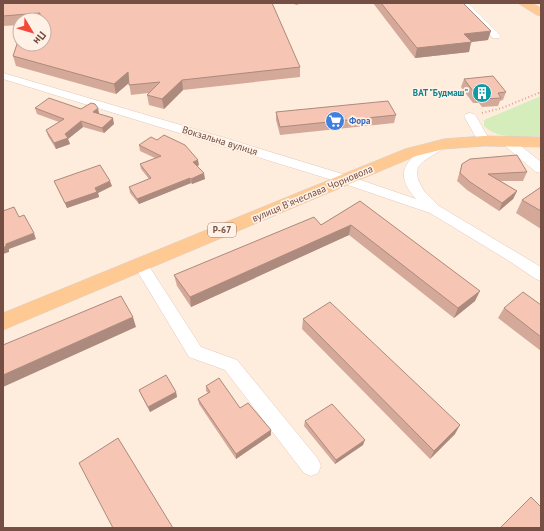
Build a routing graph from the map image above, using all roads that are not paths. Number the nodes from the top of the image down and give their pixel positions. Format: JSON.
{"nodes":[{"id":1,"x":463,"y":3,"type":"edge"},
{"id":2,"x":524,"y":3,"type":"edge"},
{"id":3,"x":541,"y":13,"type":"edge"},
{"id":4,"x":496,"y":36,"type":"dead end"},
{"id":5,"x":4,"y":77,"type":"edge"},
{"id":6,"x":470,"y":116,"type":"road end"},
{"id":7,"x":484,"y":141,"type":"junction"},
{"id":8,"x":508,"y":142,"type":"junction"},
{"id":9,"x":541,"y":142,"type":"edge"},
{"id":10,"x":444,"y":144,"type":"junction"},
{"id":11,"x":541,"y":169,"type":"edge"},
{"id":12,"x":344,"y":179,"type":"junction"},
{"id":13,"x":435,"y":210,"type":"junction"},
{"id":14,"x":140,"y":264,"type":"junction"},
{"id":15,"x":541,"y":275,"type":"edge"},
{"id":16,"x":3,"y":322,"type":"edge"},
{"id":17,"x":312,"y":466,"type":"dead end"}],
"edges":[{"from":1,"to":4,"type":"street"},
{"from":2,"to":3,"type":"main road"},
{"from":5,"to":12,"type":"street","name":"Вокзальна вулиця"},
{"from":6,"to":7,"type":"street"},
{"from":7,"to":8,"type":"main road","name":"вулиця В'ячеслава Чорновола","number":"Р-67"},
{"from":7,"to":10,"type":"main road","name":"вулиця В'ячеслава Чорновола","number":"Р-67"},
{"from":8,"to":9,"type":"main road","name":"вулиця В'ячеслава Чорновола","number":"Р-67"},
{"from":8,"to":11,"type":"street"},
{"from":10,"to":12,"type":"main road","name":"вулиця В'ячеслава Чорновола","number":"Р-67"},
{"from":10,"to":13,"type":"street","name":"Вокзальна вулиця"},
{"from":12,"to":13,"type":"street","name":"Вокзальна вулиця"},
{"from":12,"to":14,"type":"main road","name":"вулиця В'ячеслава Чорновола","number":"Р-67"},
{"from":13,"to":15,"type":"street","name":"Вокзальна вулиця"},
{"from":14,"to":16,"type":"main road","name":"вулиця В'ячеслава Чорновола","number":"Р-67"},
{"from":14,"to":17,"type":"street"}]}
